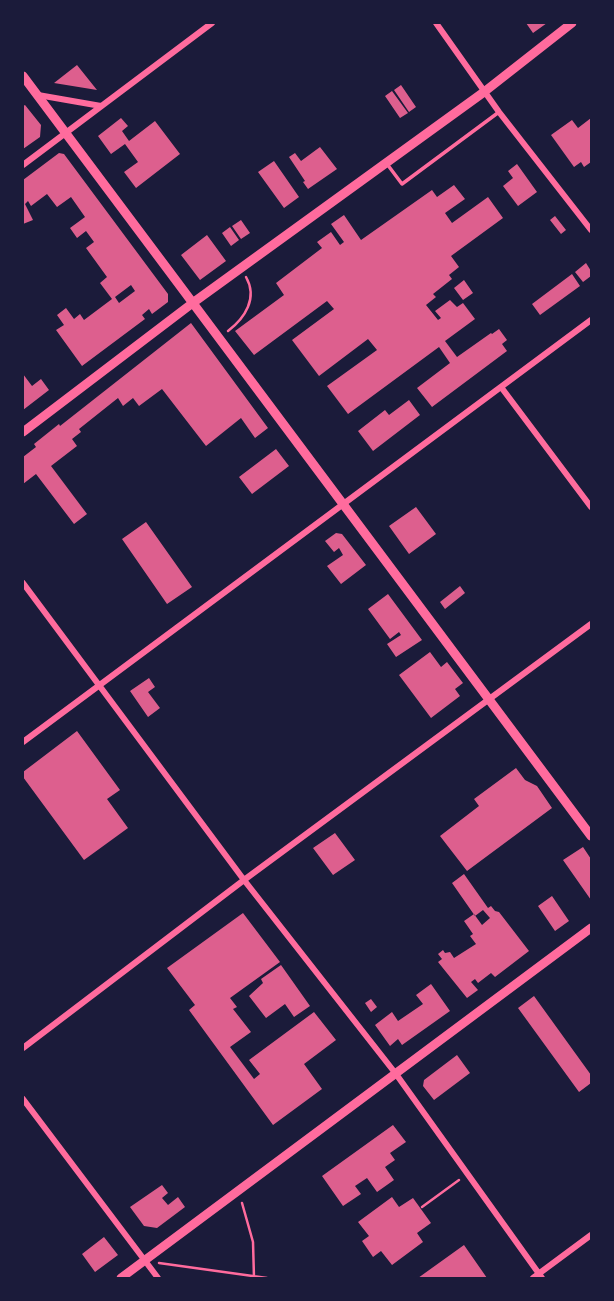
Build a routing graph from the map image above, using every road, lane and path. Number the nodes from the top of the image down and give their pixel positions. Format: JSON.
{"nodes":[{"id":1,"x":212,"y":23,"type":"edge"},
{"id":2,"x":436,"y":23,"type":"edge"},
{"id":3,"x":572,"y":23,"type":"edge"},
{"id":4,"x":24,"y":82,"type":"edge"},
{"id":5,"x":484,"y":92,"type":"junction"},
{"id":6,"x":38,"y":95,"type":"junction"},
{"id":7,"x":101,"y":106,"type":"junction"},
{"id":8,"x":499,"y":112,"type":"junction"},
{"id":9,"x":65,"y":134,"type":"junction"},
{"id":10,"x":386,"y":162,"type":"junction"},
{"id":11,"x":23,"y":165,"type":"edge"},
{"id":12,"x":591,"y":230,"type":"edge"},
{"id":13,"x":240,"y":269,"type":"junction"},
{"id":14,"x":194,"y":302,"type":"junction"},
{"id":15,"x":591,"y":320,"type":"edge"},
{"id":16,"x":220,"y":337,"type":"junction"},
{"id":17,"x":501,"y":387,"type":"junction"},
{"id":18,"x":23,"y":432,"type":"edge"},
{"id":19,"x":343,"y":505,"type":"junction"},
{"id":20,"x":591,"y":507,"type":"edge"},
{"id":21,"x":23,"y":583,"type":"edge"},
{"id":22,"x":591,"y":624,"type":"edge"},
{"id":23,"x":99,"y":686,"type":"junction"},
{"id":24,"x":489,"y":701,"type":"junction"},
{"id":25,"x":23,"y":742,"type":"edge"},
{"id":26,"x":591,"y":836,"type":"edge"},
{"id":27,"x":244,"y":880,"type":"junction"},
{"id":28,"x":591,"y":928,"type":"edge"},
{"id":29,"x":23,"y":1048,"type":"edge"},
{"id":30,"x":396,"y":1074,"type":"junction"},
{"id":31,"x":23,"y":1098,"type":"edge"},
{"id":32,"x":468,"y":1174,"type":"junction"},
{"id":33,"x":235,"y":1193,"type":"junction"},
{"id":34,"x":422,"y":1207,"type":"dead end"},
{"id":35,"x":591,"y":1235,"type":"edge"},
{"id":36,"x":145,"y":1261,"type":"junction"},
{"id":37,"x":255,"y":1277,"type":"edge"},
{"id":38,"x":538,"y":1277,"type":"edge"},
{"id":39,"x":121,"y":1278,"type":"edge"},
{"id":40,"x":158,"y":1278,"type":"edge"},
{"id":41,"x":267,"y":1278,"type":"edge"}],
"edges":[{"from":1,"to":7,"type":"street"},
{"from":2,"to":5,"type":"street"},
{"from":3,"to":5,"type":"main road"},
{"from":4,"to":6,"type":"main road"},
{"from":5,"to":8,"type":"street"},
{"from":5,"to":10,"type":"main road"},
{"from":6,"to":7,"type":"street"},
{"from":6,"to":9,"type":"main road"},
{"from":7,"to":9,"type":"street"},
{"from":8,"to":10,"type":"lane"},
{"from":8,"to":12,"type":"street"},
{"from":9,"to":11,"type":"street"},
{"from":9,"to":14,"type":"main road"},
{"from":10,"to":13,"type":"main road"},
{"from":13,"to":14,"type":"main road"},
{"from":13,"to":16,"type":"path"},
{"from":14,"to":16,"type":"main road"},
{"from":14,"to":18,"type":"main road"},
{"from":15,"to":17,"type":"street"},
{"from":16,"to":19,"type":"main road"},
{"from":17,"to":19,"type":"street"},
{"from":17,"to":20,"type":"street"},
{"from":19,"to":23,"type":"street"},
{"from":19,"to":24,"type":"main road"},
{"from":21,"to":23,"type":"street"},
{"from":22,"to":24,"type":"street"},
{"from":23,"to":25,"type":"street"},
{"from":23,"to":27,"type":"street"},
{"from":24,"to":26,"type":"main road"},
{"from":24,"to":27,"type":"street"},
{"from":27,"to":29,"type":"street"},
{"from":27,"to":30,"type":"street"},
{"from":28,"to":30,"type":"main road"},
{"from":30,"to":32,"type":"street"},
{"from":30,"to":33,"type":"main road"},
{"from":31,"to":36,"type":"street"},
{"from":32,"to":34,"type":"path"},
{"from":32,"to":38,"type":"street"},
{"from":33,"to":36,"type":"main road"},
{"from":33,"to":37,"type":"path"},
{"from":35,"to":38,"type":"street"},
{"from":36,"to":37,"type":"path"},
{"from":36,"to":39,"type":"main road"},
{"from":36,"to":40,"type":"street"},
{"from":37,"to":41,"type":"path"}]}
